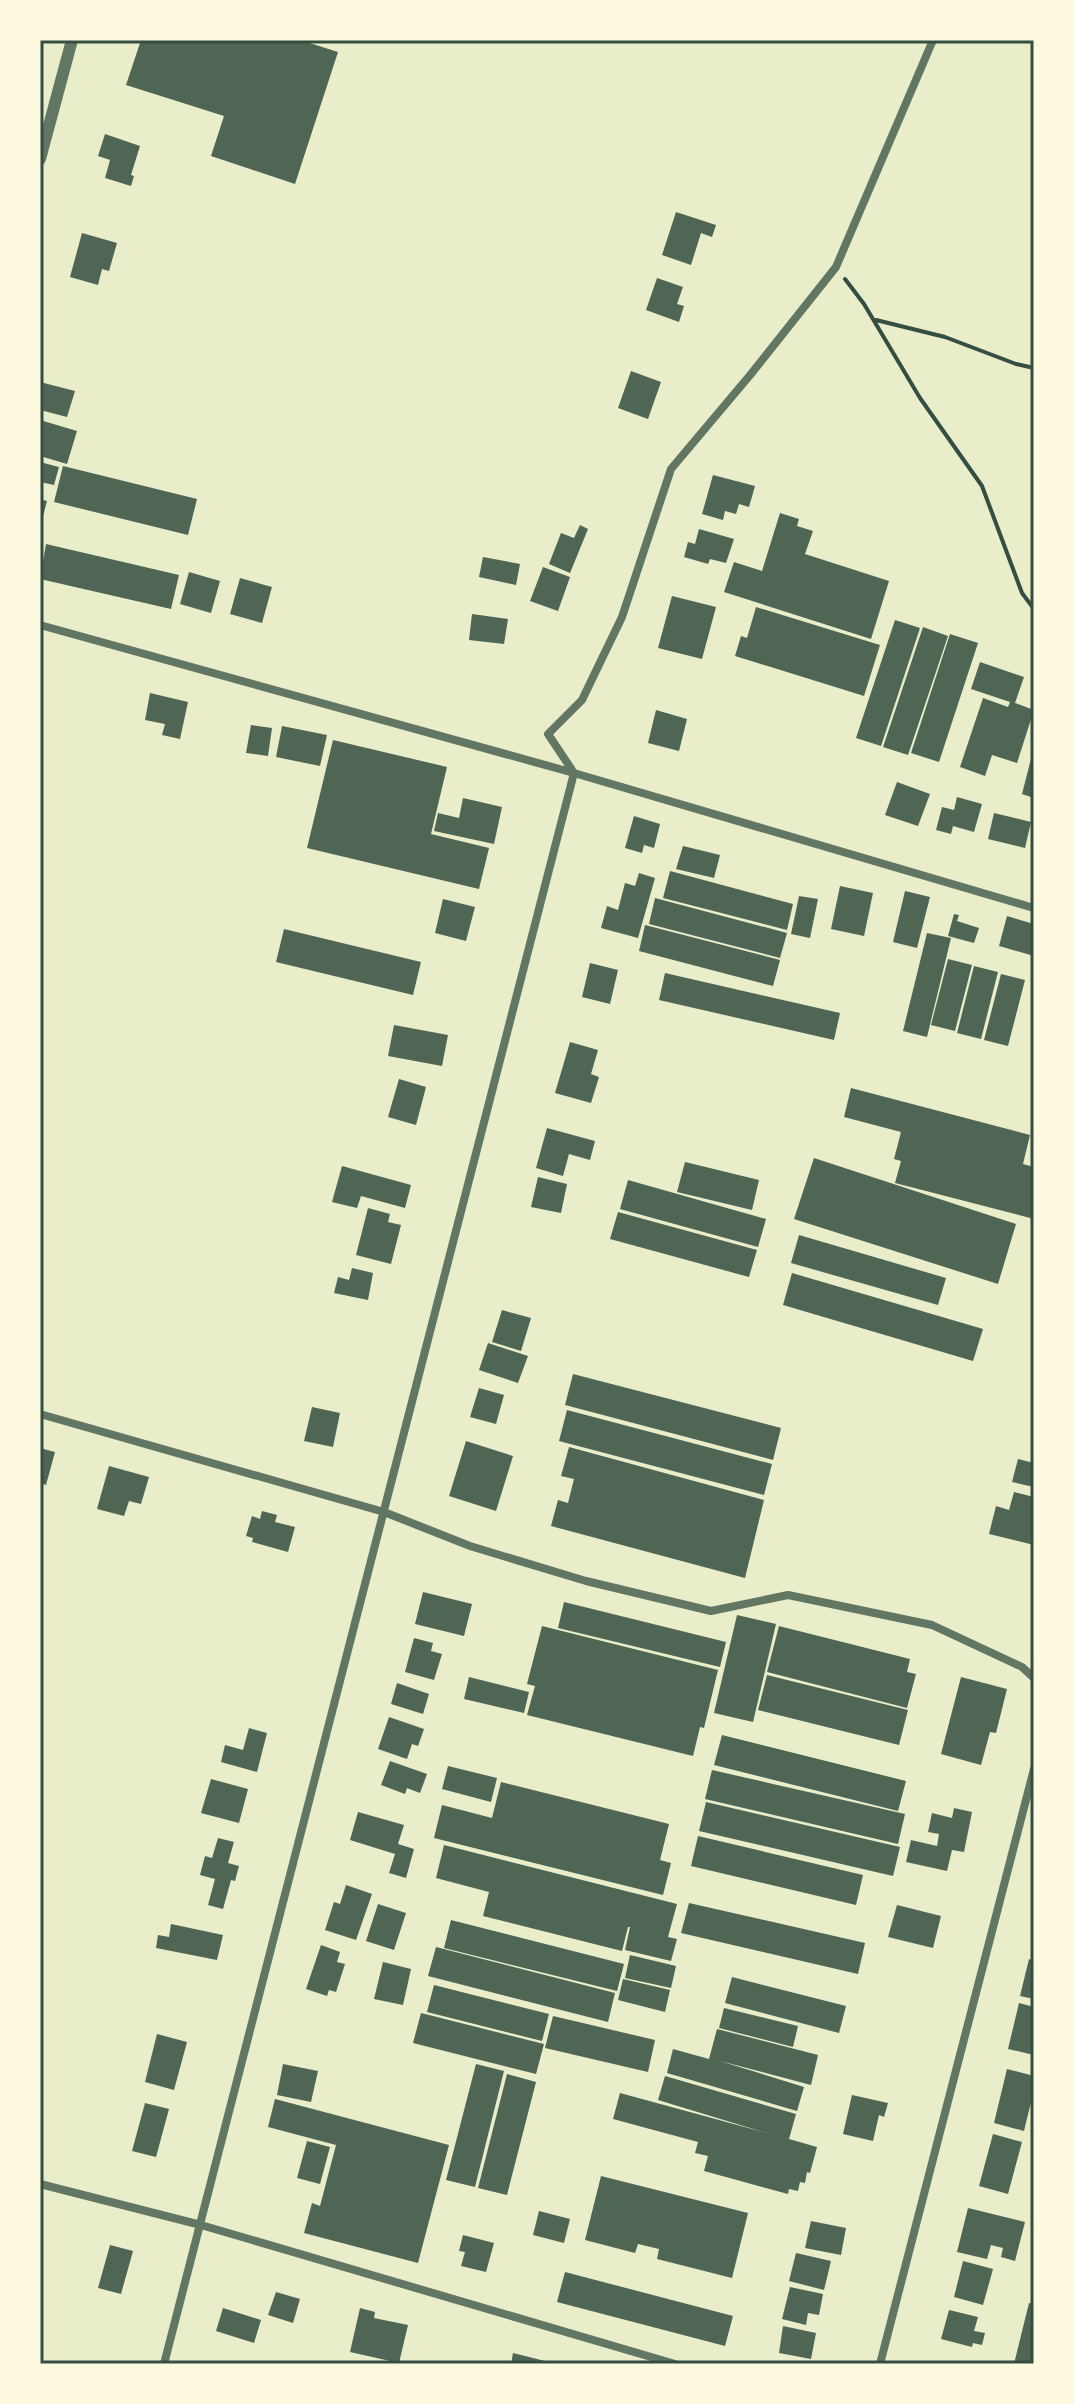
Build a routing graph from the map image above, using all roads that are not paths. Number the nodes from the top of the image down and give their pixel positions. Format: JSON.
{"nodes":[{"id":1,"x":72,"y":40,"type":"edge"},
{"id":2,"x":933,"y":40,"type":"edge"},
{"id":3,"x":40,"y":159,"type":"edge"},
{"id":4,"x":40,"y":625,"type":"edge"},
{"id":5,"x":574,"y":773,"type":"junction"},
{"id":6,"x":1034,"y":908,"type":"edge"},
{"id":7,"x":40,"y":1414,"type":"edge"},
{"id":8,"x":384,"y":1512,"type":"junction"},
{"id":9,"x":1034,"y":1678,"type":"edge"},
{"id":10,"x":1034,"y":1769,"type":"edge"},
{"id":11,"x":40,"y":2184,"type":"edge"},
{"id":12,"x":201,"y":2225,"type":"junction"},
{"id":13,"x":164,"y":2364,"type":"edge"},
{"id":14,"x":675,"y":2364,"type":"edge"},
{"id":15,"x":880,"y":2364,"type":"edge"}],
"edges":[{"from":1,"to":3,"type":"street"},
{"from":2,"to":5,"type":"street"},
{"from":4,"to":5,"type":"street"},
{"from":5,"to":6,"type":"street"},
{"from":5,"to":8,"type":"street"},
{"from":7,"to":8,"type":"street"},
{"from":8,"to":9,"type":"street"},
{"from":8,"to":12,"type":"street"},
{"from":10,"to":15,"type":"street"},
{"from":11,"to":12,"type":"street"},
{"from":12,"to":13,"type":"street"},
{"from":12,"to":14,"type":"street"}]}
